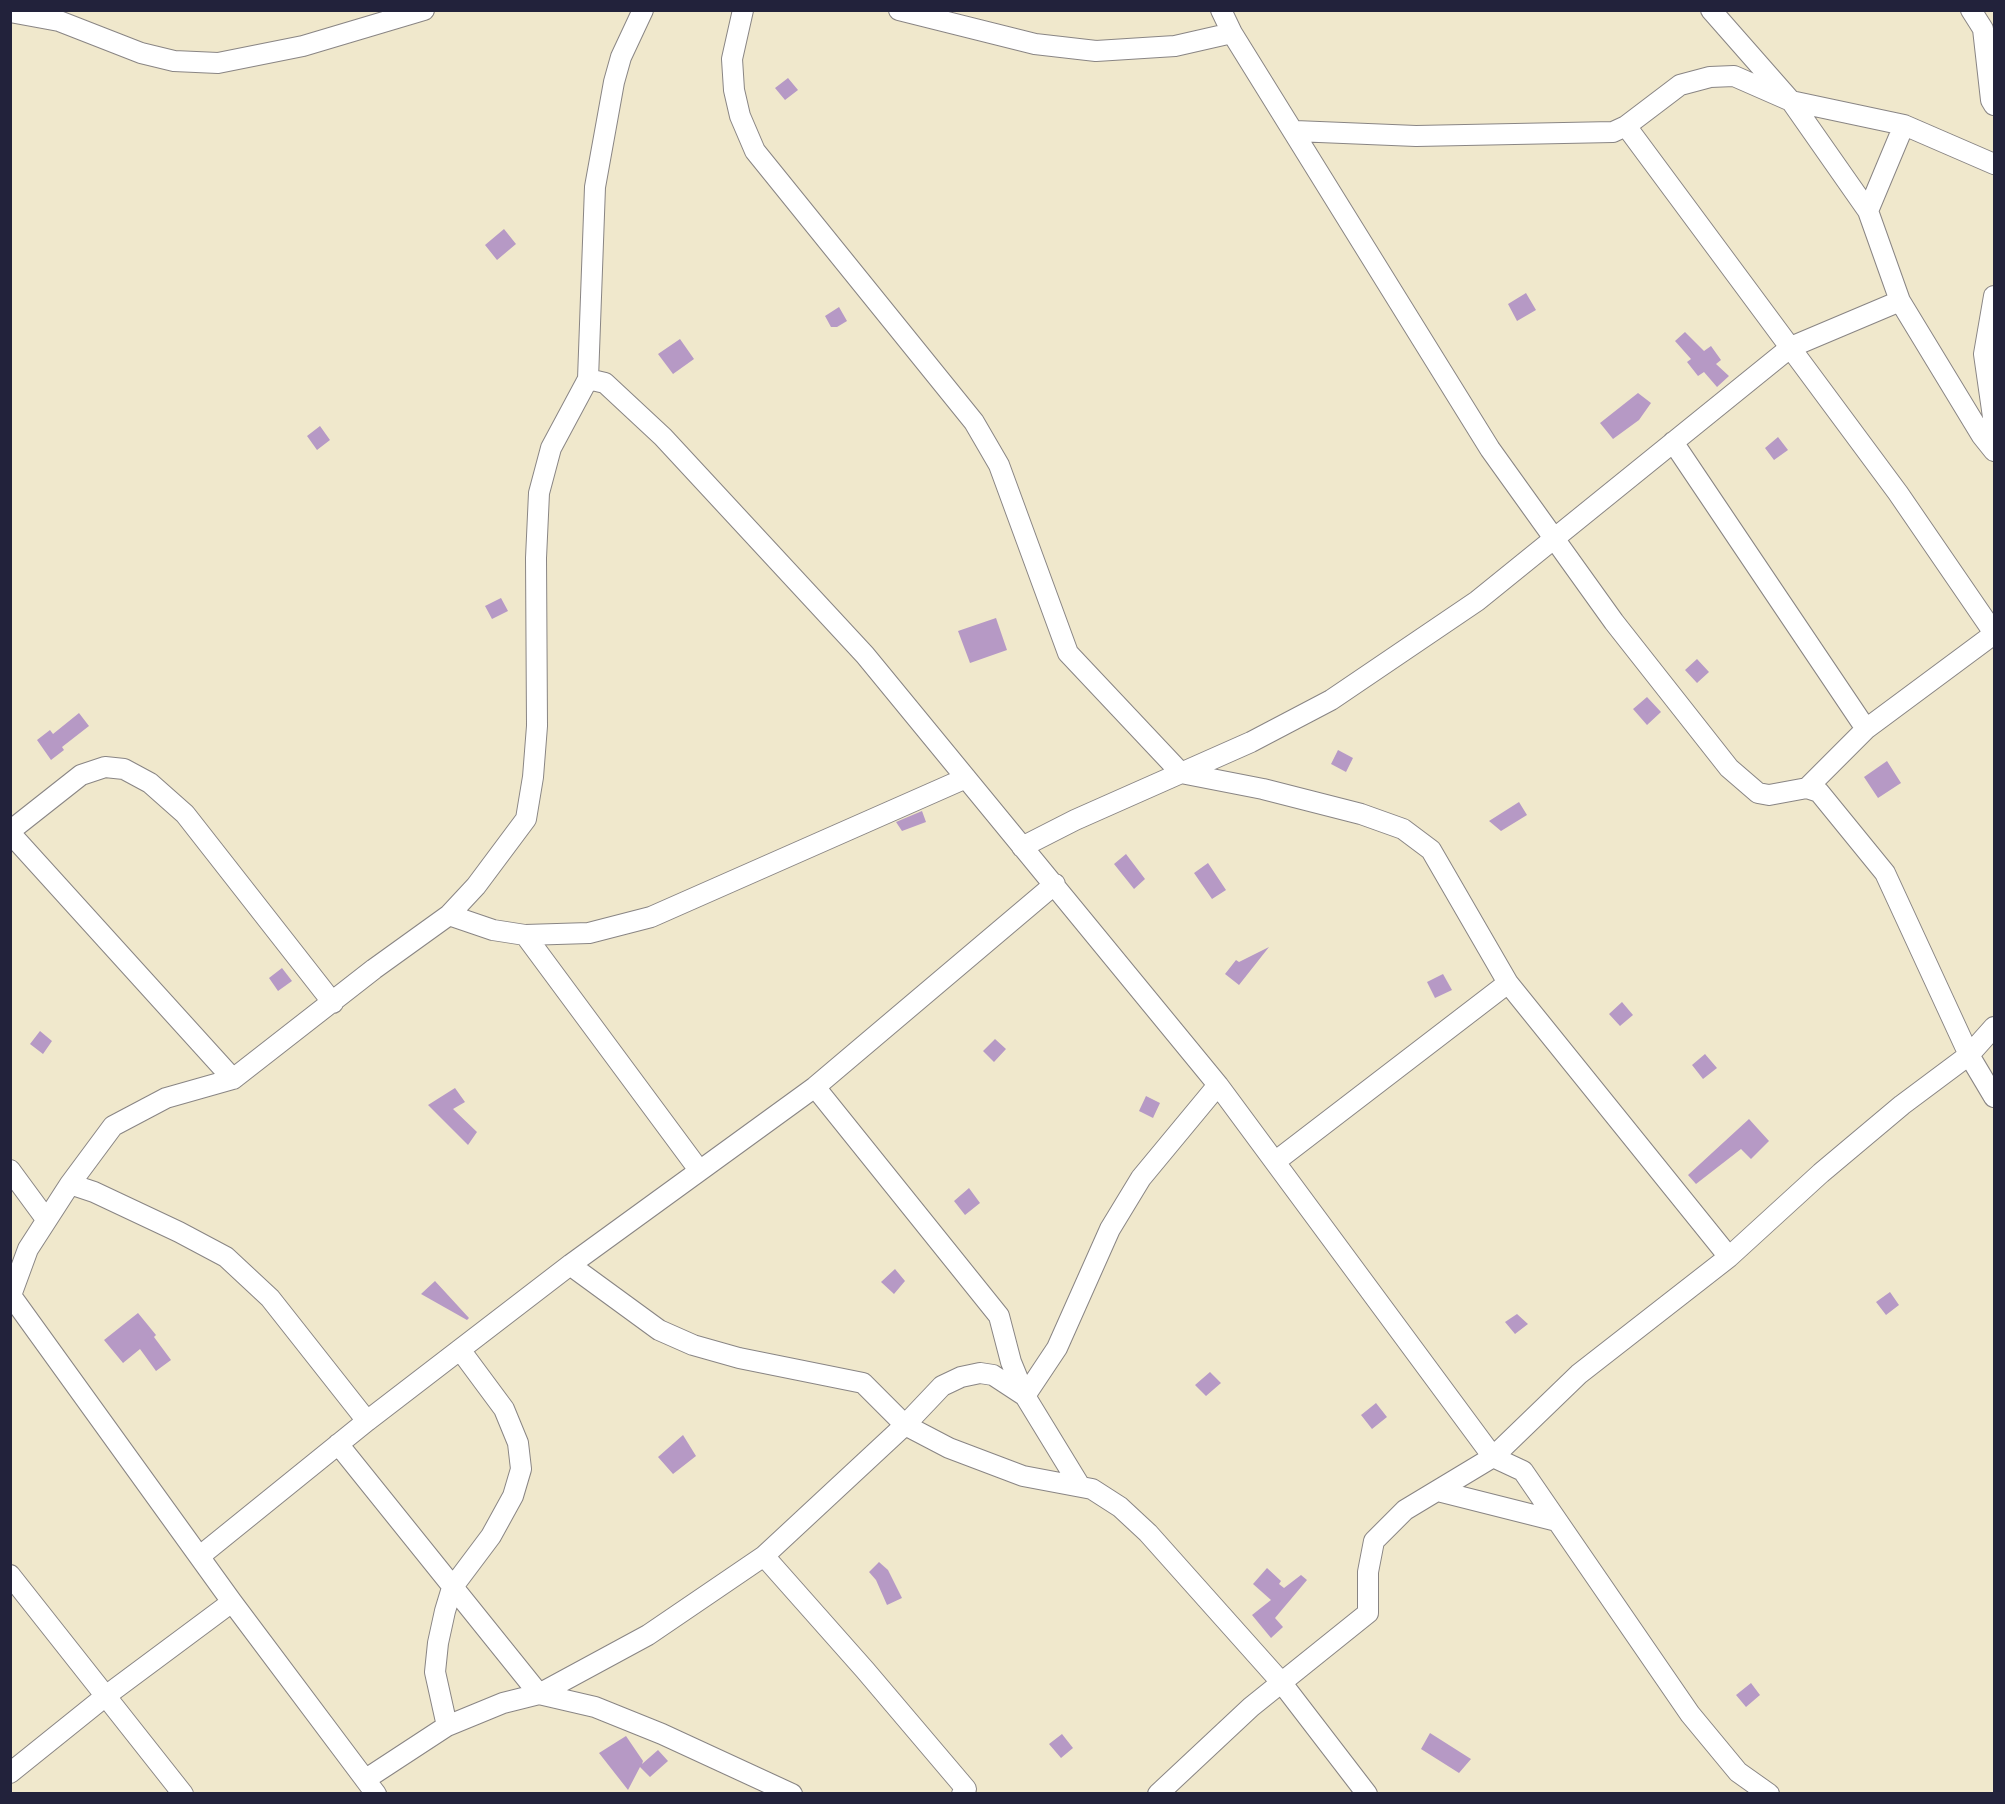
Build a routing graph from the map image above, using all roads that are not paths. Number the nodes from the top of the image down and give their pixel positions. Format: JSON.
{"nodes":[{"id":1,"x":424,"y":10,"type":"edge"},
{"id":2,"x":643,"y":10,"type":"edge"},
{"id":3,"x":743,"y":10,"type":"edge"},
{"id":4,"x":899,"y":10,"type":"edge"},
{"id":5,"x":1221,"y":10,"type":"edge"},
{"id":6,"x":1711,"y":10,"type":"edge"},
{"id":7,"x":1971,"y":10,"type":"edge"},
{"id":8,"x":10,"y":12,"type":"edge"},
{"id":9,"x":1232,"y":33,"type":"junction"},
{"id":10,"x":1791,"y":101,"type":"junction"},
{"id":11,"x":1995,"y":105,"type":"edge"},
{"id":12,"x":1626,"y":126,"type":"junction"},
{"id":13,"x":1904,"y":126,"type":"junction"},
{"id":14,"x":1295,"y":131,"type":"junction"},
{"id":15,"x":1995,"y":164,"type":"edge"},
{"id":16,"x":1868,"y":211,"type":"junction"},
{"id":17,"x":1995,"y":296,"type":"edge"},
{"id":18,"x":1900,"y":301,"type":"junction"},
{"id":19,"x":1791,"y":347,"type":"junction"},
{"id":20,"x":588,"y":379,"type":"junction"},
{"id":21,"x":1995,"y":424,"type":"edge"},
{"id":22,"x":1673,"y":442,"type":"junction"},
{"id":23,"x":1995,"y":451,"type":"edge"},
{"id":24,"x":1552,"y":539,"type":"junction"},
{"id":25,"x":1995,"y":633,"type":"edge"},
{"id":26,"x":1866,"y":729,"type":"junction"},
{"id":27,"x":1181,"y":773,"type":"junction"},
{"id":28,"x":966,"y":778,"type":"junction"},
{"id":29,"x":1807,"y":788,"type":"junction"},
{"id":30,"x":10,"y":832,"type":"edge"},
{"id":31,"x":1022,"y":847,"type":"junction"},
{"id":32,"x":1055,"y":884,"type":"junction"},
{"id":33,"x":449,"y":915,"type":"junction"},
{"id":34,"x":525,"y":935,"type":"junction"},
{"id":35,"x":1508,"y":983,"type":"junction"},
{"id":36,"x":333,"y":1003,"type":"junction"},
{"id":37,"x":1995,"y":1027,"type":"edge"},
{"id":38,"x":1969,"y":1055,"type":"junction"},
{"id":39,"x":233,"y":1079,"type":"junction"},
{"id":40,"x":1218,"y":1085,"type":"junction"},
{"id":41,"x":815,"y":1087,"type":"junction"},
{"id":42,"x":1995,"y":1097,"type":"edge"},
{"id":43,"x":1276,"y":1161,"type":"junction"},
{"id":44,"x":10,"y":1170,"type":"edge"},
{"id":45,"x":699,"y":1170,"type":"junction"},
{"id":46,"x":69,"y":1184,"type":"junction"},
{"id":47,"x":46,"y":1219,"type":"junction"},
{"id":48,"x":1729,"y":1257,"type":"junction"},
{"id":49,"x":570,"y":1265,"type":"junction"},
{"id":50,"x":11,"y":1297,"type":"edge"},
{"id":51,"x":461,"y":1351,"type":"junction"},
{"id":52,"x":1025,"y":1396,"type":"junction"},
{"id":53,"x":367,"y":1421,"type":"junction"},
{"id":54,"x":905,"y":1425,"type":"junction"},
{"id":55,"x":338,"y":1444,"type":"junction"},
{"id":56,"x":1494,"y":1457,"type":"junction"},
{"id":57,"x":1080,"y":1486,"type":"junction"},
{"id":58,"x":1438,"y":1491,"type":"junction"},
{"id":59,"x":1557,"y":1521,"type":"junction"},
{"id":60,"x":200,"y":1556,"type":"junction"},
{"id":61,"x":764,"y":1556,"type":"junction"},
{"id":62,"x":10,"y":1575,"type":"edge"},
{"id":63,"x":452,"y":1588,"type":"junction"},
{"id":64,"x":232,"y":1602,"type":"junction"},
{"id":65,"x":1281,"y":1682,"type":"junction"},
{"id":66,"x":539,"y":1694,"type":"junction"},
{"id":67,"x":107,"y":1695,"type":"junction"},
{"id":68,"x":447,"y":1726,"type":"junction"},
{"id":69,"x":10,"y":1773,"type":"edge"},
{"id":70,"x":371,"y":1786,"type":"edge"},
{"id":71,"x":183,"y":1794,"type":"edge"},
{"id":72,"x":792,"y":1794,"type":"edge"},
{"id":73,"x":962,"y":1794,"type":"edge"},
{"id":74,"x":1158,"y":1794,"type":"edge"},
{"id":75,"x":1367,"y":1794,"type":"edge"},
{"id":76,"x":1769,"y":1794,"type":"edge"}],
"edges":[{"from":1,"to":8,"type":"street"},
{"from":2,"to":20,"type":"street"},
{"from":3,"to":27,"type":"street"},
{"from":4,"to":9,"type":"street"},
{"from":5,"to":9,"type":"street"},
{"from":6,"to":10,"type":"street"},
{"from":7,"to":11,"type":"street"},
{"from":9,"to":14,"type":"street"},
{"from":10,"to":12,"type":"street"},
{"from":10,"to":13,"type":"street"},
{"from":10,"to":16,"type":"street"},
{"from":12,"to":14,"type":"street"},
{"from":12,"to":19,"type":"street"},
{"from":13,"to":15,"type":"street"},
{"from":13,"to":16,"type":"street"},
{"from":14,"to":24,"type":"street"},
{"from":16,"to":18,"type":"street"},
{"from":17,"to":21,"type":"street"},
{"from":18,"to":19,"type":"street"},
{"from":18,"to":23,"type":"street"},
{"from":19,"to":22,"type":"street"},
{"from":19,"to":25,"type":"street"},
{"from":20,"to":28,"type":"street"},
{"from":20,"to":33,"type":"street"},
{"from":22,"to":24,"type":"street"},
{"from":22,"to":26,"type":"street"},
{"from":24,"to":27,"type":"street"},
{"from":24,"to":29,"type":"street"},
{"from":25,"to":26,"type":"street"},
{"from":26,"to":29,"type":"street"},
{"from":27,"to":31,"type":"street"},
{"from":27,"to":35,"type":"street"},
{"from":28,"to":31,"type":"street"},
{"from":28,"to":34,"type":"street"},
{"from":29,"to":38,"type":"street"},
{"from":30,"to":36,"type":"street"},
{"from":30,"to":39,"type":"street"},
{"from":31,"to":32,"type":"street"},
{"from":32,"to":40,"type":"street"},
{"from":32,"to":41,"type":"street"},
{"from":33,"to":34,"type":"street"},
{"from":33,"to":36,"type":"street"},
{"from":34,"to":45,"type":"street"},
{"from":35,"to":43,"type":"street"},
{"from":35,"to":48,"type":"street"},
{"from":36,"to":39,"type":"street"},
{"from":37,"to":38,"type":"street"},
{"from":38,"to":42,"type":"street"},
{"from":38,"to":48,"type":"street"},
{"from":39,"to":46,"type":"street"},
{"from":40,"to":43,"type":"street"},
{"from":40,"to":52,"type":"street"},
{"from":41,"to":45,"type":"street"},
{"from":41,"to":52,"type":"street"},
{"from":43,"to":56,"type":"street"},
{"from":44,"to":47,"type":"street"},
{"from":45,"to":49,"type":"street"},
{"from":46,"to":47,"type":"street"},
{"from":46,"to":53,"type":"street"},
{"from":47,"to":50,"type":"street"},
{"from":48,"to":56,"type":"street"},
{"from":49,"to":51,"type":"street"},
{"from":49,"to":54,"type":"street"},
{"from":50,"to":60,"type":"street"},
{"from":51,"to":53,"type":"street"},
{"from":51,"to":63,"type":"street"},
{"from":52,"to":54,"type":"street"},
{"from":52,"to":57,"type":"street"},
{"from":53,"to":55,"type":"street"},
{"from":54,"to":57,"type":"street"},
{"from":54,"to":61,"type":"street"},
{"from":55,"to":60,"type":"street"},
{"from":55,"to":63,"type":"street"},
{"from":56,"to":58,"type":"street"},
{"from":56,"to":59,"type":"street"},
{"from":57,"to":65,"type":"street"},
{"from":58,"to":59,"type":"street"},
{"from":58,"to":65,"type":"street"},
{"from":59,"to":76,"type":"street"},
{"from":60,"to":64,"type":"street"},
{"from":61,"to":66,"type":"street"},
{"from":61,"to":73,"type":"street"},
{"from":62,"to":67,"type":"street"},
{"from":63,"to":66,"type":"street"},
{"from":63,"to":68,"type":"street"},
{"from":64,"to":67,"type":"street"},
{"from":64,"to":70,"type":"street"},
{"from":65,"to":74,"type":"street"},
{"from":65,"to":75,"type":"street"},
{"from":66,"to":68,"type":"street"},
{"from":66,"to":72,"type":"street"},
{"from":67,"to":69,"type":"street"},
{"from":67,"to":71,"type":"street"},
{"from":68,"to":70,"type":"street"}]}
